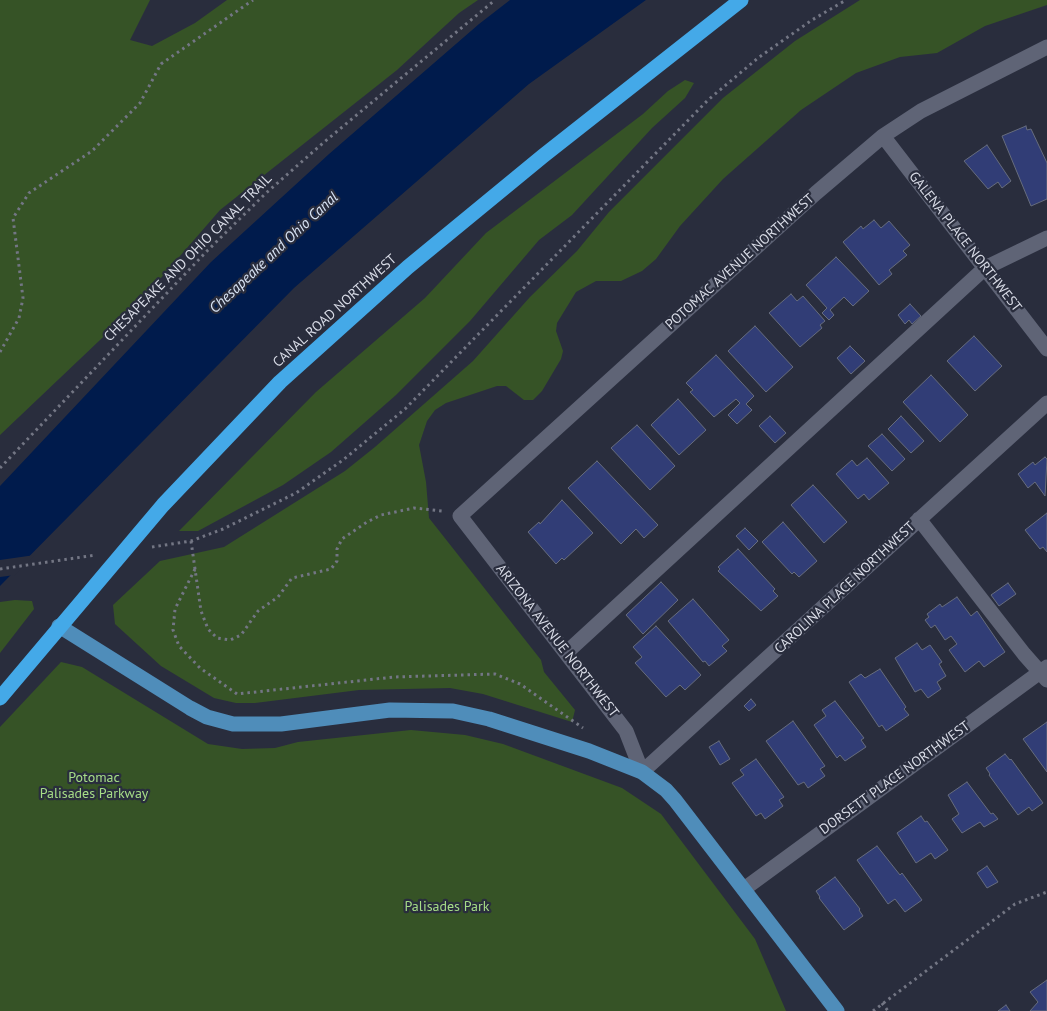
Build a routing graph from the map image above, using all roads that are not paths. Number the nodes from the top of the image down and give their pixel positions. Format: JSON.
{"nodes":[{"id":1,"x":741,"y":0,"type":"edge"},
{"id":2,"x":1047,"y":47,"type":"edge"},
{"id":3,"x":883,"y":136,"type":"junction"},
{"id":4,"x":1047,"y":238,"type":"edge"},
{"id":5,"x":985,"y":268,"type":"junction"},
{"id":6,"x":1047,"y":349,"type":"edge"},
{"id":7,"x":1047,"y":403,"type":"edge"},
{"id":8,"x":452,"y":514,"type":"joint"},
{"id":9,"x":919,"y":519,"type":"junction"},
{"id":10,"x":59,"y":626,"type":"junction"},
{"id":11,"x":566,"y":654,"type":"junction"},
{"id":12,"x":1045,"y":673,"type":"edge"},
{"id":13,"x":0,"y":698,"type":"edge"},
{"id":14,"x":642,"y":772,"type":"junction"},
{"id":15,"x":744,"y":889,"type":"junction"},
{"id":16,"x":838,"y":1011,"type":"edge"}],
"edges":[{"from":1,"to":10,"type":"highway","name":"CANAL ROAD NORTHWEST"},
{"from":2,"to":3,"type":"street","name":"POTOMAC AVENUE NORTHWEST"},
{"from":3,"to":5,"type":"street","name":"GALENA PLACE NORTHWEST"},
{"from":3,"to":8,"type":"street","name":"POTOMAC AVENUE NORTHWEST"},
{"from":4,"to":5,"type":"street"},
{"from":5,"to":6,"type":"street","name":"GALENA PLACE NORTHWEST"},
{"from":5,"to":11,"type":"street"},
{"from":7,"to":9,"type":"street","name":"CAROLINA PLACE NORTHWEST"},
{"from":8,"to":11,"type":"street","name":"ARIZONA AVENUE NORTHWEST"},
{"from":9,"to":12,"type":"street"},
{"from":9,"to":14,"type":"street","name":"CAROLINA PLACE NORTHWEST"},
{"from":10,"to":13,"type":"highway","name":"CANAL ROAD NORTHWEST"},
{"from":10,"to":14,"type":"main road"},
{"from":11,"to":14,"type":"street","name":"ARIZONA AVENUE NORTHWEST"},
{"from":12,"to":15,"type":"street","name":"DORSETT PLACE NORTHWEST"},
{"from":14,"to":15,"type":"main road"},
{"from":15,"to":16,"type":"main road"}]}
